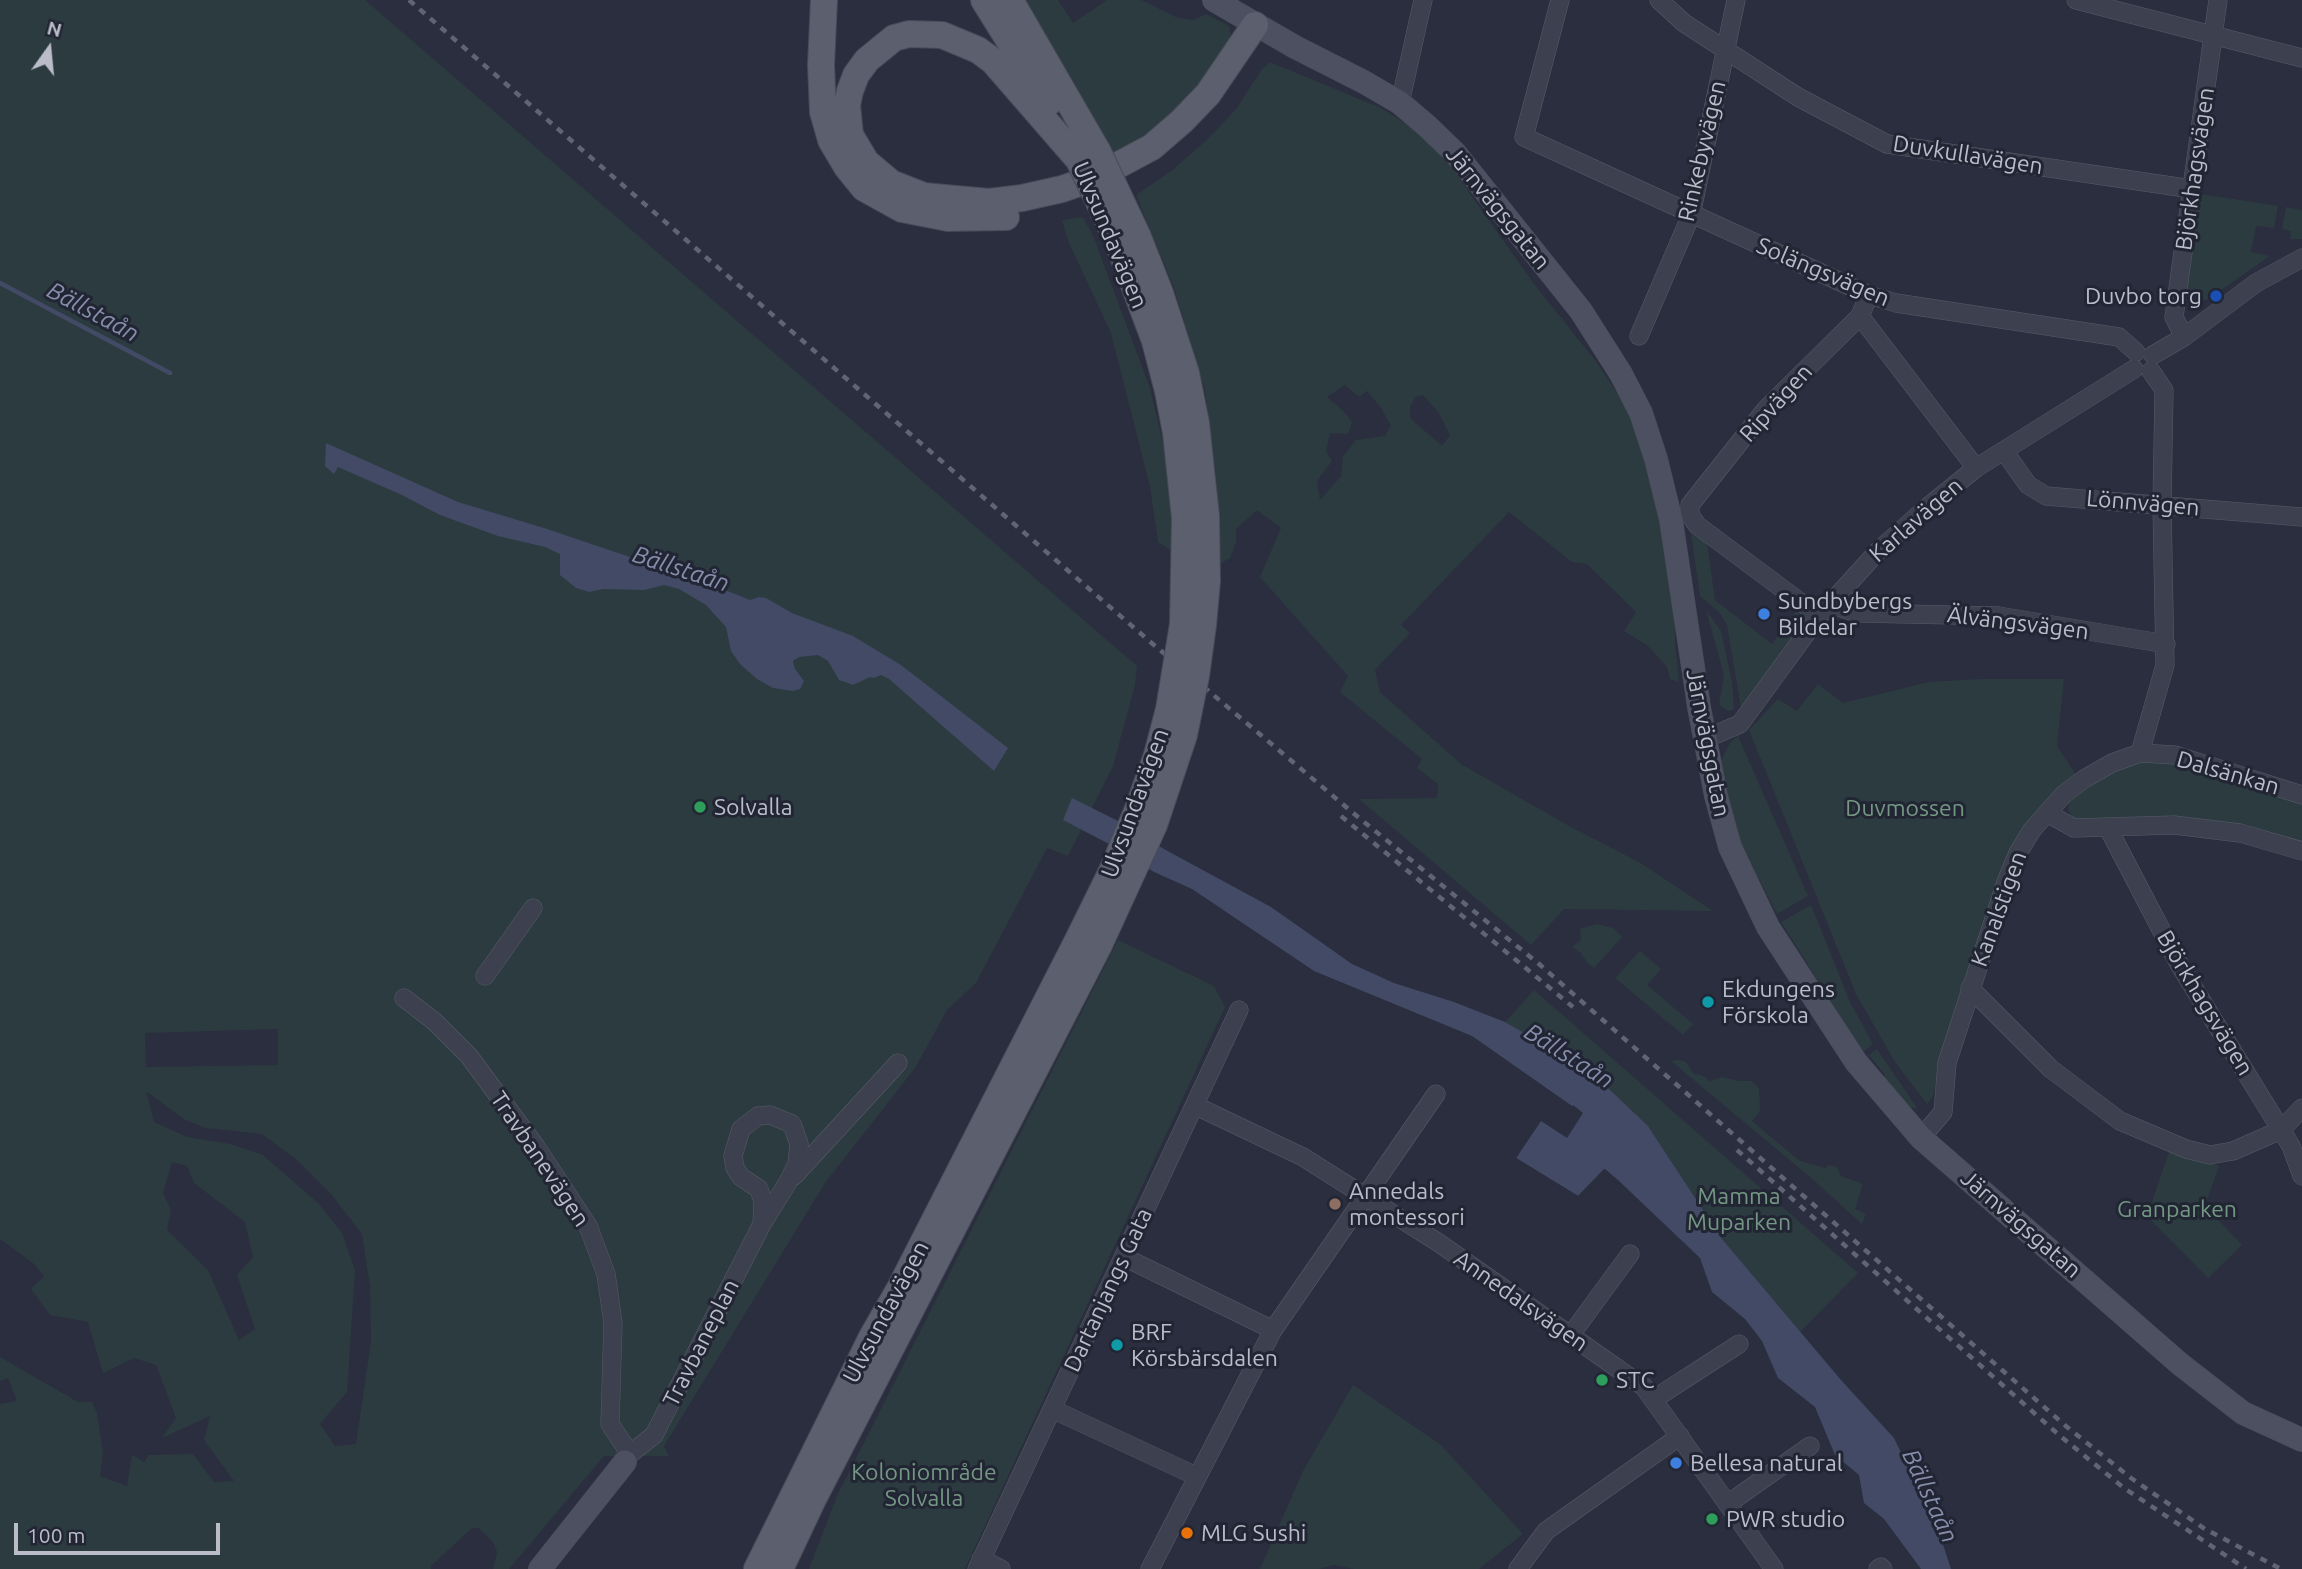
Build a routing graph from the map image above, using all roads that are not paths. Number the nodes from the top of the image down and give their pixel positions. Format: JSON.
{"nodes":[{"id":1,"x":824,"y":0,"type":"edge"},
{"id":2,"x":984,"y":0,"type":"edge"},
{"id":3,"x":1010,"y":0,"type":"edge"},
{"id":4,"x":1214,"y":0,"type":"edge"},
{"id":5,"x":1423,"y":0,"type":"edge"},
{"id":6,"x":1560,"y":0,"type":"edge"},
{"id":7,"x":1659,"y":0,"type":"edge"},
{"id":8,"x":1736,"y":0,"type":"edge"},
{"id":9,"x":2076,"y":0,"type":"edge"},
{"id":10,"x":2218,"y":0,"type":"edge"},
{"id":11,"x":1263,"y":29,"type":"junction"},
{"id":12,"x":2213,"y":34,"type":"junction"},
{"id":13,"x":1725,"y":49,"type":"junction"},
{"id":14,"x":2302,"y":58,"type":"edge"},
{"id":15,"x":1400,"y":103,"type":"junction"},
{"id":16,"x":1089,"y":156,"type":"junction"},
{"id":17,"x":2192,"y":189,"type":"junction"},
{"id":18,"x":1691,"y":215,"type":"junction"},
{"id":19,"x":2302,"y":258,"type":"edge"},
{"id":20,"x":1869,"y":295,"type":"junction"},
{"id":21,"x":1860,"y":316,"type":"junction"},
{"id":22,"x":1639,"y":336,"type":"dead end"},
{"id":23,"x":2184,"y":337,"type":"junction"},
{"id":24,"x":2144,"y":362,"type":"junction"},
{"id":25,"x":2004,"y":451,"type":"junction"},
{"id":26,"x":1976,"y":468,"type":"junction"},
{"id":27,"x":2162,"y":505,"type":"junction"},
{"id":28,"x":1690,"y":515,"type":"joint"},
{"id":29,"x":2302,"y":517,"type":"edge"},
{"id":30,"x":1824,"y":610,"type":"junction"},
{"id":31,"x":2166,"y":644,"type":"junction"},
{"id":32,"x":1705,"y":739,"type":"junction"},
{"id":33,"x":2140,"y":753,"type":"junction"},
{"id":34,"x":2302,"y":794,"type":"edge"},
{"id":35,"x":2047,"y":813,"type":"junction"},
{"id":36,"x":2108,"y":828,"type":"junction"},
{"id":37,"x":2302,"y":850,"type":"edge"},
{"id":38,"x":533,"y":908,"type":"dead end"},
{"id":39,"x":1090,"y":941,"type":"junction"},
{"id":40,"x":485,"y":976,"type":"dead end"},
{"id":41,"x":1970,"y":988,"type":"junction"},
{"id":42,"x":404,"y":998,"type":"dead end"},
{"id":43,"x":1239,"y":1010,"type":"dead end"},
{"id":44,"x":898,"y":1063,"type":"dead end"},
{"id":45,"x":1436,"y":1094,"type":"dead end"},
{"id":46,"x":1196,"y":1106,"type":"junction"},
{"id":47,"x":2302,"y":1108,"type":"edge"},
{"id":48,"x":2281,"y":1130,"type":"junction"},
{"id":49,"x":1921,"y":1138,"type":"junction"},
{"id":50,"x":2302,"y":1176,"type":"edge"},
{"id":51,"x":788,"y":1182,"type":"junction"},
{"id":52,"x":1366,"y":1196,"type":"junction"},
{"id":53,"x":762,"y":1224,"type":"junction"},
{"id":54,"x":1630,"y":1254,"type":"dead end"},
{"id":55,"x":1124,"y":1257,"type":"junction"},
{"id":56,"x":1273,"y":1330,"type":"junction"},
{"id":57,"x":1570,"y":1336,"type":"junction"},
{"id":58,"x":1739,"y":1344,"type":"dead end"},
{"id":59,"x":1654,"y":1399,"type":"junction"},
{"id":60,"x":1052,"y":1409,"type":"junction"},
{"id":61,"x":1681,"y":1436,"type":"junction"},
{"id":62,"x":2302,"y":1440,"type":"edge"},
{"id":63,"x":1810,"y":1446,"type":"dead end"},
{"id":64,"x":627,"y":1458,"type":"junction"},
{"id":65,"x":1196,"y":1476,"type":"junction"},
{"id":66,"x":813,"y":1499,"type":"junction"},
{"id":67,"x":1728,"y":1503,"type":"junction"},
{"id":68,"x":979,"y":1564,"type":"edge"},
{"id":69,"x":540,"y":1569,"type":"edge"},
{"id":70,"x":757,"y":1569,"type":"edge"},
{"id":71,"x":780,"y":1569,"type":"edge"},
{"id":72,"x":794,"y":1569,"type":"edge"},
{"id":73,"x":1001,"y":1569,"type":"edge"},
{"id":74,"x":1150,"y":1569,"type":"edge"},
{"id":75,"x":1518,"y":1569,"type":"edge"},
{"id":76,"x":1774,"y":1569,"type":"edge"}],
"edges":[{"from":1,"to":11,"type":"main road"},
{"from":2,"to":16,"type":"main road","name":"Ulvsundavägen"},
{"from":3,"to":16,"type":"main road","name":"Ulvsundavägen"},
{"from":4,"to":11,"type":"street","name":"Järnvägsgatan"},
{"from":5,"to":15,"type":"street"},
{"from":6,"to":18,"type":"street","name":"Solängsvägen"},
{"from":7,"to":13,"type":"street","name":"Duvkullavägen"},
{"from":8,"to":13,"type":"street","name":"Rinkebyvägen"},
{"from":9,"to":12,"type":"street"},
{"from":10,"to":12,"type":"street","name":"Björkhagsvägen"},
{"from":11,"to":15,"type":"street","name":"Järnvägsgatan"},
{"from":11,"to":16,"type":"main road"},
{"from":12,"to":14,"type":"street"},
{"from":12,"to":17,"type":"street","name":"Björkhagsvägen"},
{"from":13,"to":17,"type":"street","name":"Duvkullavägen"},
{"from":13,"to":18,"type":"street","name":"Rinkebyvägen"},
{"from":15,"to":32,"type":"street","name":"Järnvägsgatan"},
{"from":16,"to":39,"type":"main road","name":"Ulvsundavägen","bridge":true},
{"from":17,"to":23,"type":"street","name":"Björkhagsvägen"},
{"from":18,"to":20,"type":"street","name":"Solängsvägen"},
{"from":18,"to":22,"type":"street","name":"Rinkebyvägen"},
{"from":19,"to":23,"type":"street","name":"Karlavägen"},
{"from":20,"to":21,"type":"street","name":"Ripvägen"},
{"from":20,"to":24,"type":"street","name":"Solängsvägen"},
{"from":21,"to":26,"type":"street"},
{"from":21,"to":28,"type":"street","name":"Ripvägen"},
{"from":23,"to":24,"type":"street","name":"Karlavägen"},
{"from":24,"to":25,"type":"street","name":"Karlavägen"},
{"from":24,"to":27,"type":"street"},
{"from":25,"to":26,"type":"street","name":"Karlavägen"},
{"from":25,"to":27,"type":"street","name":"Lönnvägen"},
{"from":26,"to":30,"type":"street","name":"Karlavägen"},
{"from":27,"to":29,"type":"street","name":"Lönnvägen"},
{"from":27,"to":31,"type":"street"},
{"from":28,"to":30,"type":"street","name":"Älvängsvägen"},
{"from":30,"to":31,"type":"street","name":"Älvängsvägen"},
{"from":30,"to":32,"type":"street","name":"Karlavägen"},
{"from":31,"to":33,"type":"street"},
{"from":32,"to":49,"type":"street","name":"Järnvägsgatan"},
{"from":33,"to":34,"type":"street","name":"Dalsänkan"},
{"from":33,"to":35,"type":"street","name":"Dalsänkan"},
{"from":35,"to":36,"type":"street"},
{"from":35,"to":41,"type":"street","name":"Kanalstigen"},
{"from":36,"to":37,"type":"street"},
{"from":36,"to":48,"type":"street","name":"Björkhagsvägen"},
{"from":38,"to":40,"type":"street"},
{"from":39,"to":66,"type":"main road","name":"Ulvsundavägen"},
{"from":39,"to":70,"type":"main road","name":"Ulvsundavägen"},
{"from":41,"to":48,"type":"street"},
{"from":41,"to":49,"type":"street","name":"Kanalstigen"},
{"from":42,"to":64,"type":"street","name":"Travbanevägen"},
{"from":43,"to":46,"type":"street","name":"Dartanjangs Gata"},
{"from":44,"to":51,"type":"street"},
{"from":45,"to":52,"type":"street"},
{"from":46,"to":52,"type":"street","name":"Annedalsvägen"},
{"from":46,"to":55,"type":"street","name":"Dartanjangs Gata"},
{"from":47,"to":48,"type":"street"},
{"from":48,"to":50,"type":"street","name":"Björkhagsvägen"},
{"from":49,"to":62,"type":"street","name":"Järnvägsgatan"},
{"from":51,"to":53,"type":"street","name":"Travbaneplan"},
{"from":51,"to":53,"type":"street","name":"Travbaneplan"},
{"from":52,"to":56,"type":"street"},
{"from":52,"to":57,"type":"street","name":"Annedalsvägen"},
{"from":53,"to":64,"type":"street","name":"Travbaneplan"},
{"from":54,"to":57,"type":"street"},
{"from":55,"to":56,"type":"street"},
{"from":55,"to":60,"type":"street","name":"Dartanjangs Gata"},
{"from":56,"to":65,"type":"street"},
{"from":57,"to":59,"type":"street","name":"Annedalsvägen"},
{"from":58,"to":59,"type":"street"},
{"from":59,"to":61,"type":"street","name":"Annedalsvägen"},
{"from":60,"to":65,"type":"street"},
{"from":60,"to":68,"type":"street","name":"Dartanjangs Gata"},
{"from":61,"to":67,"type":"street","name":"Annedalsvägen"},
{"from":61,"to":75,"type":"street"},
{"from":63,"to":67,"type":"street"},
{"from":64,"to":69,"type":"street"},
{"from":65,"to":74,"type":"street"},
{"from":66,"to":71,"type":"main road","name":"Ulvsundavägen"},
{"from":66,"to":72,"type":"main road"},
{"from":67,"to":76,"type":"street","name":"Annedalsvägen"},
{"from":68,"to":73,"type":"street"}]}
